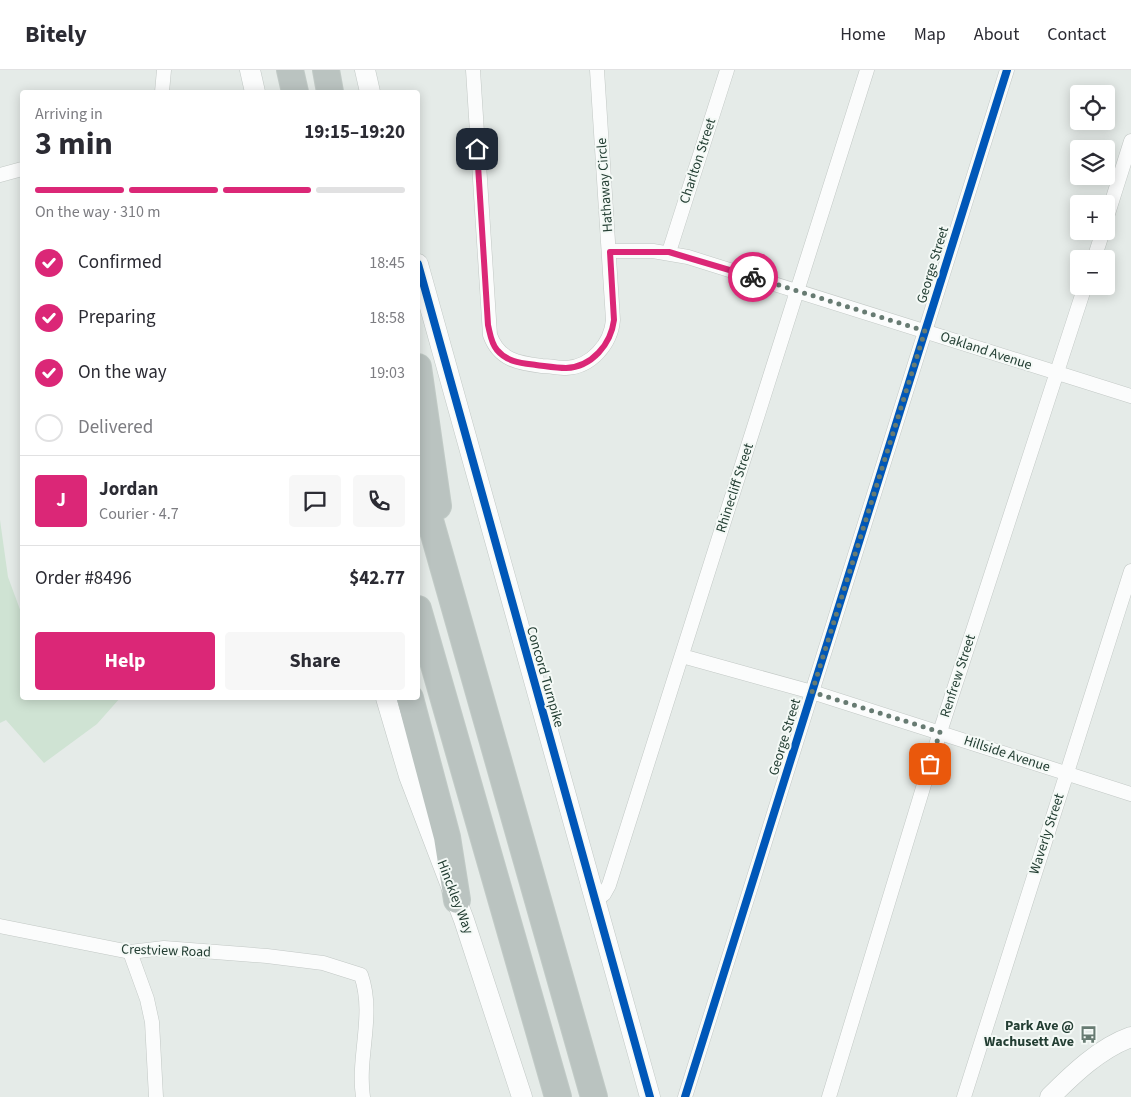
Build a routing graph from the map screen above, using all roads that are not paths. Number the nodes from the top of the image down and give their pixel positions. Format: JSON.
{"nodes":[{"id":1,"x":164,"y":70,"type":"edge"},
{"id":2,"x":250,"y":70,"type":"edge"},
{"id":3,"x":290,"y":70,"type":"edge"},
{"id":4,"x":326,"y":70,"type":"edge"},
{"id":5,"x":365,"y":70,"type":"edge"},
{"id":6,"x":473,"y":70,"type":"edge"},
{"id":7,"x":596,"y":70,"type":"edge"},
{"id":8,"x":727,"y":70,"type":"edge"},
{"id":9,"x":867,"y":70,"type":"edge"},
{"id":10,"x":1007,"y":70,"type":"edge"},
{"id":11,"x":162,"y":90,"type":"edge"},
{"id":12,"x":255,"y":90,"type":"edge"},
{"id":13,"x":295,"y":90,"type":"edge"},
{"id":14,"x":330,"y":90,"type":"edge"},
{"id":15,"x":370,"y":90,"type":"edge"},
{"id":16,"x":1131,"y":141,"type":"edge"},
{"id":17,"x":20,"y":170,"type":"edge"},
{"id":18,"x":0,"y":175,"type":"edge"},
{"id":19,"x":1114,"y":195,"type":"edge"},
{"id":20,"x":610,"y":252,"type":"junction"},
{"id":21,"x":669,"y":252,"type":"junction"},
{"id":22,"x":420,"y":271,"type":"edge"},
{"id":23,"x":797,"y":291,"type":"junction"},
{"id":24,"x":1082,"y":295,"type":"edge"},
{"id":25,"x":925,"y":331,"type":"junction"},
{"id":26,"x":1058,"y":373,"type":"junction"},
{"id":27,"x":420,"y":379,"type":"edge"},
{"id":28,"x":1131,"y":396,"type":"edge"},
{"id":29,"x":420,"y":486,"type":"edge"},
{"id":30,"x":442,"y":569,"type":"junction"},
{"id":31,"x":1131,"y":570,"type":"edge"},
{"id":32,"x":420,"y":616,"type":"edge"},
{"id":33,"x":682,"y":656,"type":"junction"},
{"id":34,"x":812,"y":692,"type":"junction"},
{"id":35,"x":387,"y":700,"type":"edge"},
{"id":36,"x":411,"y":700,"type":"edge"},
{"id":37,"x":940,"y":732,"type":"junction"},
{"id":38,"x":1066,"y":774,"type":"junction"},
{"id":39,"x":1131,"y":794,"type":"edge"},
{"id":40,"x":457,"y":900,"type":"junction"},
{"id":41,"x":595,"y":901,"type":"junction"},
{"id":42,"x":0,"y":926,"type":"edge"},
{"id":43,"x":130,"y":952,"type":"junction"},
{"id":44,"x":1129,"y":1032,"type":"edge"},
{"id":45,"x":156,"y":1097,"type":"edge"},
{"id":46,"x":363,"y":1097,"type":"edge"},
{"id":47,"x":522,"y":1097,"type":"edge"},
{"id":48,"x":558,"y":1097,"type":"edge"},
{"id":49,"x":594,"y":1097,"type":"edge"},
{"id":50,"x":650,"y":1097,"type":"edge"},
{"id":51,"x":685,"y":1097,"type":"edge"},
{"id":52,"x":829,"y":1097,"type":"edge"},
{"id":53,"x":964,"y":1097,"type":"edge"},
{"id":54,"x":1050,"y":1097,"type":"edge"}],
"edges":[{"from":1,"to":11,"type":"street"},
{"from":2,"to":12,"type":"main road"},
{"from":3,"to":13,"type":"highway"},
{"from":4,"to":14,"type":"highway"},
{"from":5,"to":15,"type":"main road"},
{"from":6,"to":20,"type":"street","name":"Hathaway Circle"},
{"from":7,"to":20,"type":"street","name":"Hathaway Circle"},
{"from":8,"to":21,"type":"street","name":"Charlton Street"},
{"from":9,"to":23,"type":"street","name":"Rhinecliff Street"},
{"from":10,"to":25,"type":"street","name":"George Street"},
{"from":16,"to":19,"type":"street"},
{"from":17,"to":18,"type":"street"},
{"from":20,"to":21,"type":"street","name":"Oakland Avenue"},
{"from":21,"to":23,"type":"street","name":"Oakland Avenue"},
{"from":22,"to":41,"type":"main road","name":"Concord Turnpike"},
{"from":23,"to":25,"type":"street","name":"Oakland Avenue"},
{"from":23,"to":33,"type":"street","name":"Rhinecliff Street"},
{"from":24,"to":26,"type":"street","name":"Renfrew Street"},
{"from":25,"to":26,"type":"street","name":"Oakland Avenue"},
{"from":25,"to":34,"type":"street","name":"George Street"},
{"from":26,"to":28,"type":"street","name":"Oakland Avenue"},
{"from":26,"to":37,"type":"street","name":"Renfrew Street"},
{"from":27,"to":30,"type":"highway"},
{"from":29,"to":30,"type":"highway"},
{"from":30,"to":49,"type":"highway"},
{"from":31,"to":38,"type":"street","name":"Waverly Street"},
{"from":32,"to":48,"type":"highway"},
{"from":33,"to":34,"type":"street","name":"Hillside Avenue"},
{"from":33,"to":41,"type":"street","name":"Rhinecliff Street"},
{"from":34,"to":37,"type":"street","name":"Hillside Avenue"},
{"from":34,"to":51,"type":"street","name":"George Street"},
{"from":35,"to":40,"type":"main road","name":"Hinckley Way"},
{"from":36,"to":40,"type":"highway"},
{"from":37,"to":38,"type":"street","name":"Hillside Avenue"},
{"from":37,"to":52,"type":"street","name":"Renfrew Street"},
{"from":38,"to":39,"type":"street","name":"Hillside Avenue"},
{"from":38,"to":53,"type":"street","name":"Waverly Street"},
{"from":40,"to":47,"type":"main road","name":"Hinckley Way"},
{"from":41,"to":50,"type":"main road","name":"Concord Turnpike"},
{"from":42,"to":43,"type":"street","name":"Crestview Road"},
{"from":43,"to":45,"type":"street"},
{"from":43,"to":46,"type":"street","name":"Crestview Road"},
{"from":44,"to":54,"type":"main road"}]}
